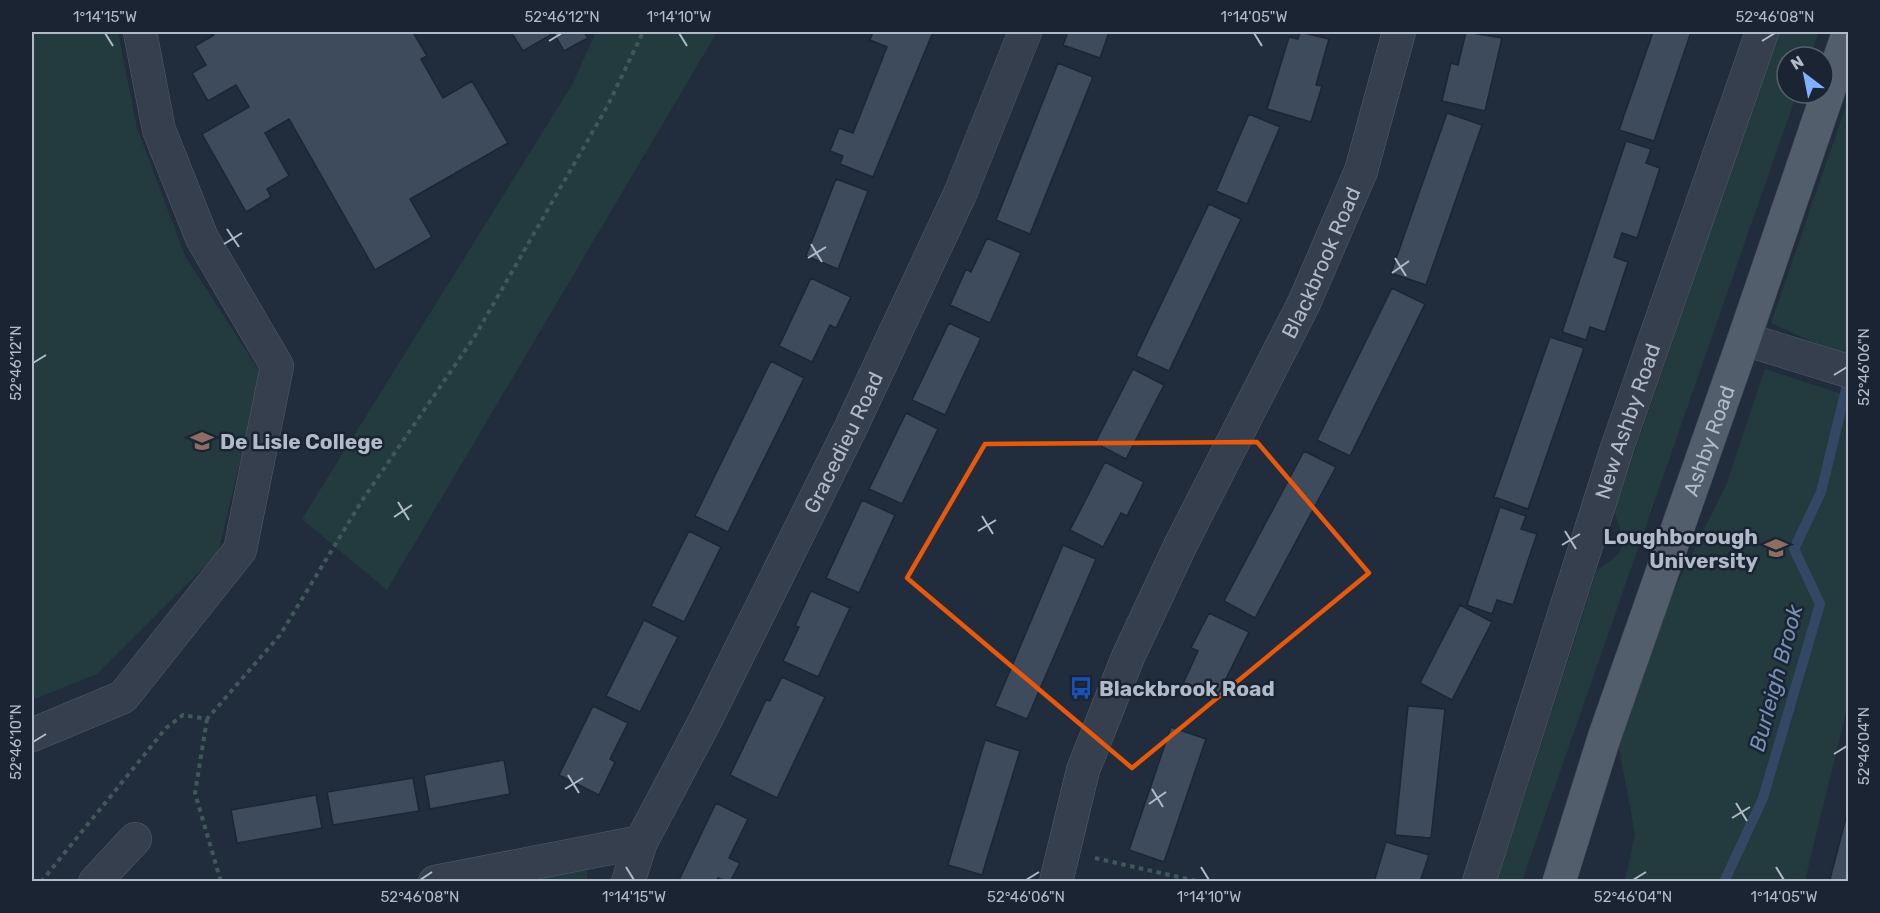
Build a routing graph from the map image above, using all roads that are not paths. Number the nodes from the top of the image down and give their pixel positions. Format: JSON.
{"nodes":[{"id":1,"x":140,"y":32,"type":"edge"},
{"id":2,"x":1025,"y":32,"type":"edge"},
{"id":3,"x":1398,"y":32,"type":"edge"},
{"id":4,"x":1762,"y":32,"type":"edge"},
{"id":5,"x":1848,"y":34,"type":"edge"},
{"id":6,"x":1744,"y":339,"type":"junction"},
{"id":7,"x":1844,"y":370,"type":"edge"},
{"id":8,"x":32,"y":735,"type":"edge"},
{"id":9,"x":135,"y":839,"type":"dead end"},
{"id":10,"x":641,"y":842,"type":"junction"},
{"id":11,"x":1059,"y":866,"type":"edge"},
{"id":12,"x":95,"y":882,"type":"edge"},
{"id":13,"x":435,"y":882,"type":"edge"},
{"id":14,"x":628,"y":882,"type":"edge"},
{"id":15,"x":1479,"y":882,"type":"edge"},
{"id":16,"x":1559,"y":882,"type":"edge"}],
"edges":[{"from":1,"to":8,"type":"street"},
{"from":2,"to":10,"type":"street","name":"Gracedieu Road"},
{"from":3,"to":11,"type":"street","name":"Blackbrook Road"},
{"from":4,"to":15,"type":"street","name":"New Ashby Road"},
{"from":5,"to":6,"type":"main road","name":"Ashby Road"},
{"from":6,"to":7,"type":"street"},
{"from":6,"to":16,"type":"main road","name":"Ashby Road"},
{"from":9,"to":12,"type":"street"},
{"from":10,"to":13,"type":"street"},
{"from":10,"to":14,"type":"street","name":"Gracedieu Road"}]}
